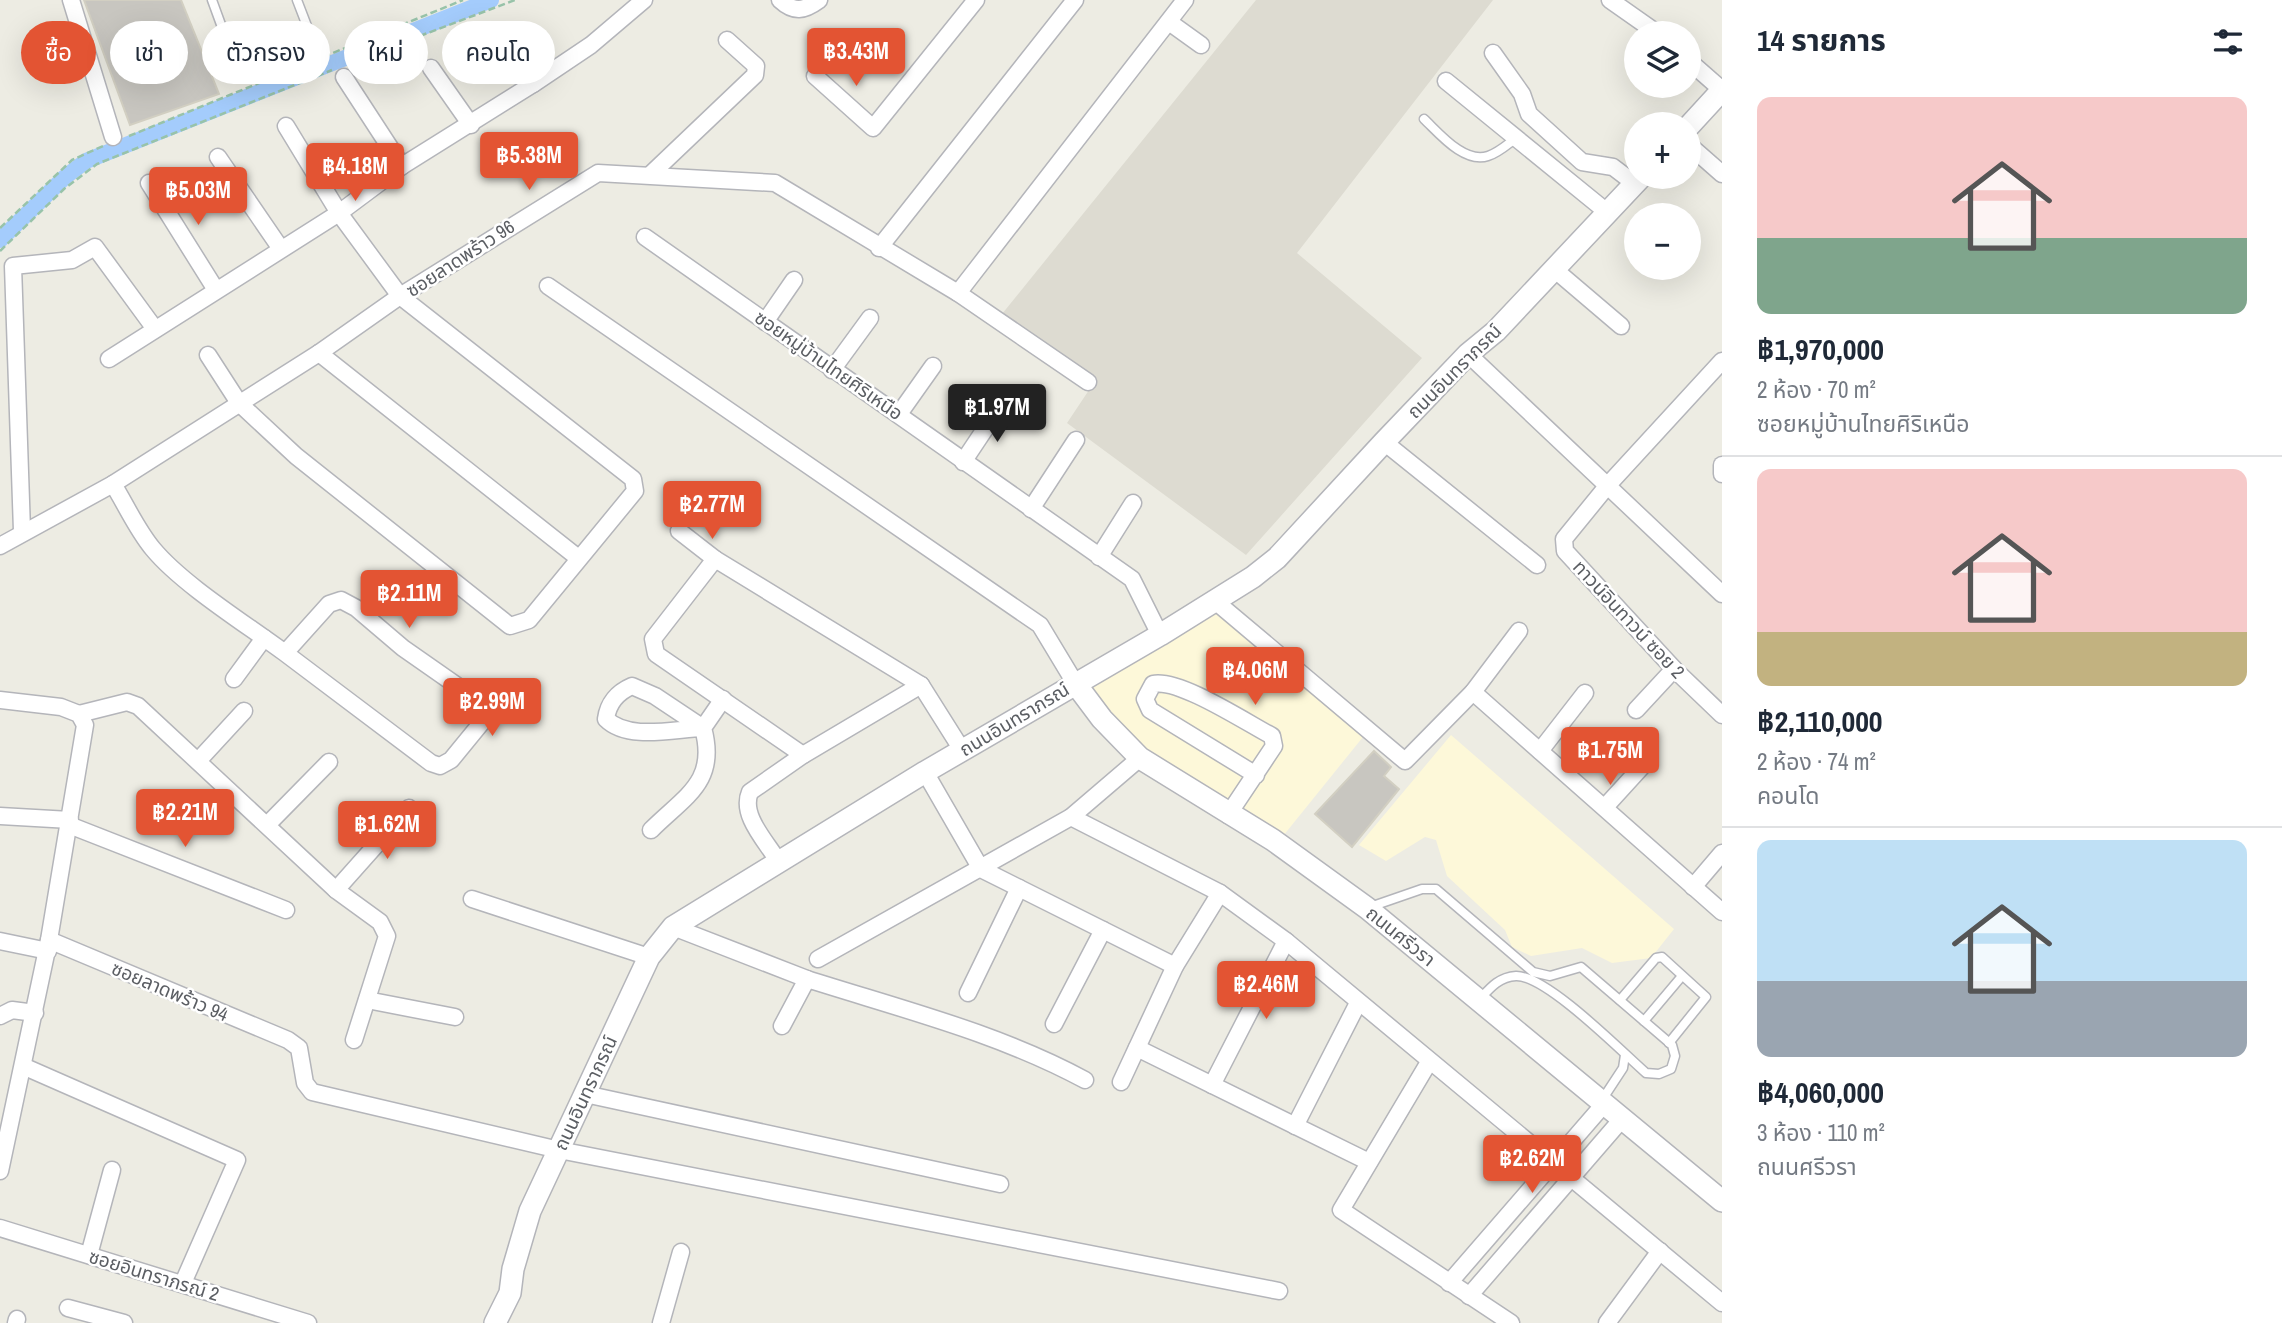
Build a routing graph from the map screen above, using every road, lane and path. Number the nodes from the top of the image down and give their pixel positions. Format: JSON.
{"nodes":[{"id":1,"x":71,"y":0,"type":"edge"},
{"id":2,"x":212,"y":0,"type":"edge"},
{"id":3,"x":297,"y":0,"type":"edge"},
{"id":4,"x":463,"y":0,"type":"edge"},
{"id":5,"x":515,"y":0,"type":"edge"},
{"id":6,"x":644,"y":0,"type":"edge"},
{"id":7,"x":780,"y":0,"type":"edge"},
{"id":8,"x":819,"y":0,"type":"edge"},
{"id":9,"x":976,"y":0,"type":"edge"},
{"id":10,"x":1185,"y":0,"type":"edge"},
{"id":11,"x":1610,"y":0,"type":"edge"},
{"id":12,"x":1072,"y":1,"type":"edge"},
{"id":13,"x":1640,"y":21,"type":"edge"},
{"id":14,"x":1169,"y":22,"type":"junction"},
{"id":15,"x":727,"y":40,"type":"dead end"},
{"id":16,"x":1201,"y":46,"type":"dead end"},
{"id":17,"x":1493,"y":53,"type":"dead end"},
{"id":18,"x":431,"y":68,"type":"dead end"},
{"id":19,"x":555,"y":69,"type":"edge"},
{"id":20,"x":341,"y":70,"type":"junction"},
{"id":21,"x":1701,"y":72,"type":"edge"},
{"id":22,"x":814,"y":76,"type":"dead end"},
{"id":23,"x":1446,"y":81,"type":"dead end"},
{"id":24,"x":533,"y":84,"type":"edge"},
{"id":25,"x":1722,"y":90,"type":"edge"},
{"id":26,"x":1701,"y":113,"type":"edge"},
{"id":27,"x":1424,"y":118,"type":"dead end"},
{"id":28,"x":471,"y":125,"type":"junction"},
{"id":29,"x":286,"y":126,"type":"dead end"},
{"id":30,"x":1516,"y":138,"type":"junction"},
{"id":31,"x":116,"y":139,"type":"junction"},
{"id":32,"x":1701,"y":156,"type":"edge"},
{"id":33,"x":218,"y":157,"type":"dead end"},
{"id":34,"x":402,"y":166,"type":"junction"},
{"id":35,"x":1624,"y":173,"type":"edge"},
{"id":36,"x":1722,"y":174,"type":"edge"},
{"id":37,"x":650,"y":175,"type":"junction"},
{"id":38,"x":149,"y":183,"type":"dead end"},
{"id":39,"x":1629,"y":189,"type":"edge"},
{"id":40,"x":1607,"y":212,"type":"junction"},
{"id":41,"x":339,"y":213,"type":"junction"},
{"id":42,"x":0,"y":228,"type":"edge"},
{"id":43,"x":645,"y":237,"type":"dead end"},
{"id":44,"x":879,"y":248,"type":"junction"},
{"id":45,"x":281,"y":249,"type":"junction"},
{"id":46,"x":0,"y":251,"type":"edge"},
{"id":47,"x":1554,"y":269,"type":"junction"},
{"id":48,"x":794,"y":280,"type":"dead end"},
{"id":49,"x":548,"y":286,"type":"dead end"},
{"id":50,"x":216,"y":290,"type":"junction"},
{"id":51,"x":958,"y":293,"type":"junction"},
{"id":52,"x":400,"y":296,"type":"junction"},
{"id":53,"x":870,"y":318,"type":"dead end"},
{"id":54,"x":765,"y":322,"type":"junction"},
{"id":55,"x":1621,"y":326,"type":"dead end"},
{"id":56,"x":155,"y":329,"type":"junction"},
{"id":57,"x":8,"y":330,"type":"edge"},
{"id":58,"x":319,"y":353,"type":"junction"},
{"id":59,"x":1468,"y":354,"type":"junction"},
{"id":60,"x":208,"y":355,"type":"dead end"},
{"id":61,"x":109,"y":359,"type":"dead end"},
{"id":62,"x":1722,"y":361,"type":"edge"},
{"id":63,"x":933,"y":366,"type":"dead end"},
{"id":64,"x":832,"y":370,"type":"junction"},
{"id":65,"x":1088,"y":382,"type":"dead end"},
{"id":66,"x":239,"y":403,"type":"junction"},
{"id":67,"x":1001,"y":405,"type":"dead end"},
{"id":68,"x":899,"y":414,"type":"junction"},
{"id":69,"x":1076,"y":440,"type":"dead end"},
{"id":70,"x":1384,"y":442,"type":"junction"},
{"id":71,"x":963,"y":461,"type":"junction"},
{"id":72,"x":1722,"y":465,"type":"edge"},
{"id":73,"x":1722,"y":474,"type":"edge"},
{"id":74,"x":113,"y":484,"type":"junction"},
{"id":75,"x":1608,"y":485,"type":"junction"},
{"id":76,"x":1133,"y":503,"type":"dead end"},
{"id":77,"x":1031,"y":509,"type":"junction"},
{"id":78,"x":22,"y":531,"type":"junction"},
{"id":79,"x":679,"y":531,"type":"dead end"},
{"id":80,"x":0,"y":546,"type":"edge"},
{"id":81,"x":1099,"y":556,"type":"junction"},
{"id":82,"x":577,"y":557,"type":"junction"},
{"id":83,"x":715,"y":559,"type":"junction"},
{"id":84,"x":1537,"y":565,"type":"dead end"},
{"id":85,"x":1722,"y":594,"type":"edge"},
{"id":86,"x":1215,"y":601,"type":"junction"},
{"id":87,"x":1519,"y":631,"type":"dead end"},
{"id":88,"x":1160,"y":635,"type":"junction"},
{"id":89,"x":264,"y":638,"type":"junction"},
{"id":90,"x":285,"y":653,"type":"junction"},
{"id":91,"x":1674,"y":669,"type":"junction"},
{"id":92,"x":234,"y":679,"type":"dead end"},
{"id":93,"x":1075,"y":683,"type":"junction"},
{"id":94,"x":921,"y":685,"type":"junction"},
{"id":95,"x":1473,"y":692,"type":"junction"},
{"id":96,"x":1584,"y":693,"type":"dead end"},
{"id":97,"x":723,"y":699,"type":"junction"},
{"id":98,"x":0,"y":700,"type":"edge"},
{"id":99,"x":1636,"y":710,"type":"dead end"},
{"id":100,"x":244,"y":711,"type":"dead end"},
{"id":101,"x":79,"y":714,"type":"junction"},
{"id":102,"x":1722,"y":715,"type":"edge"},
{"id":103,"x":703,"y":728,"type":"junction"},
{"id":104,"x":962,"y":750,"type":"junction"},
{"id":105,"x":1540,"y":751,"type":"junction"},
{"id":106,"x":803,"y":755,"type":"junction"},
{"id":107,"x":1140,"y":758,"type":"junction"},
{"id":108,"x":198,"y":761,"type":"junction"},
{"id":109,"x":329,"y":762,"type":"dead end"},
{"id":110,"x":1646,"y":762,"type":"dead end"},
{"id":111,"x":925,"y":772,"type":"junction"},
{"id":112,"x":1255,"y":775,"type":"junction"},
{"id":113,"x":1605,"y":807,"type":"junction"},
{"id":114,"x":409,"y":808,"type":"dead end"},
{"id":115,"x":1228,"y":815,"type":"junction"},
{"id":116,"x":0,"y":816,"type":"edge"},
{"id":117,"x":1070,"y":817,"type":"junction"},
{"id":118,"x":70,"y":822,"type":"junction"},
{"id":119,"x":267,"y":825,"type":"junction"},
{"id":120,"x":651,"y":831,"type":"dead end"},
{"id":121,"x":1722,"y":853,"type":"edge"},
{"id":122,"x":778,"y":861,"type":"junction"},
{"id":123,"x":981,"y":869,"type":"junction"},
{"id":124,"x":1693,"y":887,"type":"junction"},
{"id":125,"x":1018,"y":888,"type":"junction"},
{"id":126,"x":336,"y":890,"type":"junction"},
{"id":127,"x":1220,"y":893,"type":"junction"},
{"id":128,"x":472,"y":899,"type":"dead end"},
{"id":129,"x":1367,"y":908,"type":"junction"},
{"id":130,"x":286,"y":911,"type":"dead end"},
{"id":131,"x":1722,"y":912,"type":"edge"},
{"id":132,"x":673,"y":927,"type":"junction"},
{"id":133,"x":1103,"y":930,"type":"junction"},
{"id":134,"x":0,"y":941,"type":"edge"},
{"id":135,"x":1286,"y":941,"type":"junction"},
{"id":136,"x":48,"y":946,"type":"junction"},
{"id":137,"x":649,"y":957,"type":"junction"},
{"id":138,"x":818,"y":959,"type":"dead end"},
{"id":139,"x":1175,"y":966,"type":"junction"},
{"id":140,"x":1682,"y":976,"type":"junction"},
{"id":141,"x":807,"y":979,"type":"junction"},
{"id":142,"x":968,"y":993,"type":"dead end"},
{"id":143,"x":1480,"y":999,"type":"junction"},
{"id":144,"x":367,"y":1000,"type":"junction"},
{"id":145,"x":1620,"y":1000,"type":"junction"},
{"id":146,"x":1358,"y":1003,"type":"junction"},
{"id":147,"x":35,"y":1013,"type":"junction"},
{"id":148,"x":0,"y":1016,"type":"edge"},
{"id":149,"x":455,"y":1017,"type":"dead end"},
{"id":150,"x":1644,"y":1021,"type":"junction"},
{"id":151,"x":1054,"y":1024,"type":"dead end"},
{"id":152,"x":782,"y":1026,"type":"dead end"},
{"id":153,"x":355,"y":1040,"type":"dead end"},
{"id":154,"x":1669,"y":1043,"type":"junction"},
{"id":155,"x":1137,"y":1048,"type":"junction"},
{"id":156,"x":1625,"y":1055,"type":"junction"},
{"id":157,"x":1429,"y":1062,"type":"junction"},
{"id":158,"x":24,"y":1067,"type":"junction"},
{"id":159,"x":1086,"y":1080,"type":"dead end"},
{"id":160,"x":1121,"y":1082,"type":"dead end"},
{"id":161,"x":1212,"y":1085,"type":"junction"},
{"id":162,"x":585,"y":1094,"type":"junction"},
{"id":163,"x":1604,"y":1101,"type":"junction"},
{"id":164,"x":1622,"y":1119,"type":"junction"},
{"id":165,"x":1295,"y":1126,"type":"junction"},
{"id":166,"x":559,"y":1150,"type":"junction"},
{"id":167,"x":1369,"y":1162,"type":"junction"},
{"id":168,"x":1552,"y":1164,"type":"junction"},
{"id":169,"x":112,"y":1170,"type":"dead end"},
{"id":170,"x":0,"y":1171,"type":"edge"},
{"id":171,"x":1571,"y":1179,"type":"junction"},
{"id":172,"x":1000,"y":1184,"type":"dead end"},
{"id":173,"x":1722,"y":1201,"type":"edge"},
{"id":174,"x":0,"y":1228,"type":"edge"},
{"id":175,"x":1660,"y":1251,"type":"junction"},
{"id":176,"x":681,"y":1252,"type":"dead end"},
{"id":177,"x":89,"y":1255,"type":"junction"},
{"id":178,"x":183,"y":1283,"type":"junction"},
{"id":179,"x":1449,"y":1283,"type":"junction"},
{"id":180,"x":1279,"y":1291,"type":"dead end"},
{"id":181,"x":1469,"y":1296,"type":"junction"},
{"id":182,"x":1722,"y":1303,"type":"edge"},
{"id":183,"x":68,"y":1308,"type":"dead end"},
{"id":184,"x":124,"y":1323,"type":"edge"},
{"id":185,"x":308,"y":1323,"type":"edge"},
{"id":186,"x":495,"y":1323,"type":"edge"},
{"id":187,"x":661,"y":1323,"type":"edge"},
{"id":188,"x":1511,"y":1323,"type":"edge"},
{"id":189,"x":1607,"y":1323,"type":"edge"}],
"edges":[{"from":1,"to":31,"type":"street"},
{"from":2,"to":3,"type":"lane"},
{"from":4,"to":31,"type":"path"},
{"from":5,"to":20,"type":"path"},
{"from":6,"to":19,"type":"street"},
{"from":7,"to":8,"type":"street"},
{"from":9,"to":22,"type":"street"},
{"from":10,"to":14,"type":"street"},
{"from":11,"to":13,"type":"street"},
{"from":12,"to":44,"type":"street"},
{"from":14,"to":16,"type":"street"},
{"from":14,"to":51,"type":"street"},
{"from":15,"to":37,"type":"street"},
{"from":17,"to":35,"type":"street"},
{"from":18,"to":28,"type":"street"},
{"from":20,"to":34,"type":"street"},
{"from":20,"to":46,"type":"path"},
{"from":21,"to":25,"type":"street"},
{"from":23,"to":30,"type":"street"},
{"from":24,"to":28,"type":"street"},
{"from":25,"to":26,"type":"street"},
{"from":27,"to":30,"type":"lane"},
{"from":28,"to":34,"type":"street"},
{"from":29,"to":41,"type":"street"},
{"from":30,"to":40,"type":"street"},
{"from":31,"to":42,"type":"path"},
{"from":32,"to":36,"type":"street"},
{"from":33,"to":45,"type":"street"},
{"from":34,"to":41,"type":"street"},
{"from":37,"to":44,"type":"street","name":"ซอยลาดพร้าว 96"},
{"from":37,"to":52,"type":"street","name":"ซอยลาดพร้าว 96"},
{"from":38,"to":50,"type":"street"},
{"from":39,"to":40,"type":"street","name":"ถนนอินทราภรณ์"},
{"from":40,"to":47,"type":"street","name":"ถนนอินทราภรณ์"},
{"from":41,"to":45,"type":"street"},
{"from":41,"to":52,"type":"street"},
{"from":43,"to":54,"type":"street","name":"ซอยหมู่บ้านไทยศิริเหนือ"},
{"from":44,"to":51,"type":"street","name":"ซอยลาดพร้าว 96"},
{"from":45,"to":50,"type":"street"},
{"from":47,"to":55,"type":"street"},
{"from":47,"to":59,"type":"street","name":"ถนนอินทราภรณ์"},
{"from":48,"to":54,"type":"street"},
{"from":49,"to":93,"type":"street"},
{"from":50,"to":56,"type":"street"},
{"from":51,"to":65,"type":"street","name":"ซอยลาดพร้าว 96"},
{"from":52,"to":58,"type":"street","name":"ซอยลาดพร้าว 96"},
{"from":52,"to":82,"type":"street"},
{"from":53,"to":64,"type":"street"},
{"from":54,"to":64,"type":"street","name":"ซอยหมู่บ้านไทยศิริเหนือ"},
{"from":56,"to":57,"type":"street"},
{"from":56,"to":61,"type":"street"},
{"from":57,"to":78,"type":"street"},
{"from":58,"to":66,"type":"street","name":"ซอยลาดพร้าว 96"},
{"from":58,"to":82,"type":"street"},
{"from":59,"to":70,"type":"street","name":"ถนนอินทราภรณ์"},
{"from":59,"to":75,"type":"street"},
{"from":60,"to":66,"type":"street"},
{"from":62,"to":75,"type":"street","name":"ทาวน์อินทาวน์ ซอย 2"},
{"from":63,"to":68,"type":"street"},
{"from":64,"to":68,"type":"street","name":"ซอยหมู่บ้านไทยศิริเหนือ"},
{"from":66,"to":74,"type":"street","name":"ซอยลาดพร้าว 96"},
{"from":66,"to":82,"type":"street"},
{"from":67,"to":71,"type":"street"},
{"from":68,"to":71,"type":"street","name":"ซอยหมู่บ้านไทยศิริเหนือ"},
{"from":69,"to":77,"type":"street"},
{"from":70,"to":84,"type":"street"},
{"from":70,"to":86,"type":"street","name":"ถนนอินทราภรณ์"},
{"from":71,"to":77,"type":"street","name":"ซอยหมู่บ้านไทยศิริเหนือ"},
{"from":72,"to":73,"type":"street"},
{"from":74,"to":78,"type":"street","name":"ซอยลาดพร้าว 96"},
{"from":74,"to":89,"type":"street"},
{"from":75,"to":85,"type":"street"},
{"from":75,"to":91,"type":"street","name":"ทาวน์อินทาวน์ ซอย 2"},
{"from":76,"to":81,"type":"street"},
{"from":77,"to":81,"type":"street","name":"ซอยหมู่บ้านไทยศิริเหนือ"},
{"from":78,"to":80,"type":"street","name":"ซอยลาดพร้าว 96"},
{"from":79,"to":83,"type":"street"},
{"from":81,"to":88,"type":"street","name":"ซอยหมู่บ้านไทยศิริเหนือ"},
{"from":83,"to":94,"type":"street"},
{"from":83,"to":97,"type":"street"},
{"from":86,"to":88,"type":"street","name":"ถนนอินทราภรณ์"},
{"from":86,"to":95,"type":"street"},
{"from":87,"to":95,"type":"street"},
{"from":88,"to":93,"type":"street","name":"ถนนอินทราภรณ์"},
{"from":89,"to":90,"type":"street"},
{"from":89,"to":92,"type":"street"},
{"from":90,"to":90,"type":"street"},
{"from":91,"to":99,"type":"street"},
{"from":91,"to":102,"type":"street","name":"ทาวน์อินทาวน์ ซอย 2"},
{"from":93,"to":104,"type":"street","name":"ถนนอินทราภรณ์"},
{"from":93,"to":107,"type":"street","name":"ถนนศรีวรา"},
{"from":94,"to":104,"type":"street"},
{"from":94,"to":106,"type":"street"},
{"from":95,"to":105,"type":"street"},
{"from":96,"to":105,"type":"street"},
{"from":97,"to":103,"type":"street"},
{"from":97,"to":106,"type":"street"},
{"from":98,"to":101,"type":"street"},
{"from":100,"to":108,"type":"street"},
{"from":101,"to":108,"type":"street"},
{"from":101,"to":118,"type":"street"},
{"from":103,"to":103,"type":"street"},
{"from":103,"to":120,"type":"street"},
{"from":104,"to":111,"type":"street","name":"ถนนอินทราภรณ์"},
{"from":105,"to":113,"type":"street"},
{"from":106,"to":122,"type":"street"},
{"from":107,"to":115,"type":"street","name":"ถนนศรีวรา"},
{"from":107,"to":117,"type":"street"},
{"from":108,"to":119,"type":"street"},
{"from":109,"to":119,"type":"street"},
{"from":110,"to":113,"type":"street"},
{"from":111,"to":122,"type":"street","name":"ถนนอินทราภรณ์"},
{"from":111,"to":123,"type":"street"},
{"from":112,"to":112,"type":"street"},
{"from":112,"to":115,"type":"street"},
{"from":113,"to":124,"type":"street"},
{"from":114,"to":126,"type":"street"},
{"from":115,"to":129,"type":"street","name":"ถนนศรีวรา"},
{"from":116,"to":118,"type":"street"},
{"from":117,"to":123,"type":"street"},
{"from":117,"to":127,"type":"street"},
{"from":118,"to":130,"type":"street"},
{"from":118,"to":136,"type":"street"},
{"from":119,"to":126,"type":"street"},
{"from":121,"to":124,"type":"street"},
{"from":122,"to":132,"type":"street","name":"ถนนอินทราภรณ์"},
{"from":123,"to":125,"type":"street"},
{"from":123,"to":138,"type":"street"},
{"from":124,"to":131,"type":"street"},
{"from":125,"to":133,"type":"street"},
{"from":125,"to":142,"type":"street"},
{"from":126,"to":144,"type":"street"},
{"from":127,"to":135,"type":"street"},
{"from":127,"to":139,"type":"street"},
{"from":128,"to":137,"type":"street"},
{"from":129,"to":143,"type":"street","name":"ถนนศรีวรา"},
{"from":129,"to":145,"type":"lane"},
{"from":132,"to":137,"type":"street","name":"ถนนอินทราภรณ์"},
{"from":132,"to":141,"type":"street"},
{"from":133,"to":139,"type":"street"},
{"from":133,"to":151,"type":"street"},
{"from":134,"to":136,"type":"street"},
{"from":135,"to":146,"type":"street"},
{"from":135,"to":161,"type":"street"},
{"from":136,"to":147,"type":"street"},
{"from":136,"to":166,"type":"street","name":"ซอยลาดพร้าว 94"},
{"from":137,"to":162,"type":"street","name":"ถนนอินทราภรณ์"},
{"from":139,"to":155,"type":"street"},
{"from":140,"to":145,"type":"lane"},
{"from":140,"to":150,"type":"lane"},
{"from":140,"to":154,"type":"lane"},
{"from":141,"to":152,"type":"street"},
{"from":141,"to":159,"type":"street"},
{"from":143,"to":156,"type":"lane"},
{"from":143,"to":163,"type":"street","name":"ถนนศรีวรา"},
{"from":144,"to":149,"type":"street"},
{"from":144,"to":153,"type":"street"},
{"from":145,"to":150,"type":"lane"},
{"from":146,"to":157,"type":"street"},
{"from":146,"to":165,"type":"street"},
{"from":147,"to":148,"type":"street"},
{"from":147,"to":158,"type":"street"},
{"from":150,"to":154,"type":"lane"},
{"from":154,"to":156,"type":"lane"},
{"from":155,"to":160,"type":"street"},
{"from":155,"to":161,"type":"street"},
{"from":156,"to":163,"type":"lane"},
{"from":157,"to":167,"type":"street"},
{"from":157,"to":168,"type":"street"},
{"from":158,"to":170,"type":"street"},
{"from":158,"to":178,"type":"street"},
{"from":161,"to":165,"type":"street"},
{"from":162,"to":166,"type":"street","name":"ถนนอินทราภรณ์"},
{"from":162,"to":172,"type":"street"},
{"from":163,"to":164,"type":"street","name":"ถนนศรีวรา"},
{"from":163,"to":168,"type":"street"},
{"from":164,"to":171,"type":"street"},
{"from":164,"to":173,"type":"street","name":"ถนนศรีวรา"},
{"from":165,"to":167,"type":"street"},
{"from":166,"to":180,"type":"street"},
{"from":166,"to":186,"type":"street","name":"ถนนอินทราภรณ์"},
{"from":167,"to":179,"type":"street"},
{"from":168,"to":171,"type":"street"},
{"from":168,"to":179,"type":"street"},
{"from":169,"to":177,"type":"street"},
{"from":171,"to":175,"type":"street"},
{"from":171,"to":181,"type":"street"},
{"from":174,"to":177,"type":"street","name":"ซอยอินทราภรณ์ 2"},
{"from":175,"to":182,"type":"street"},
{"from":175,"to":189,"type":"street"},
{"from":176,"to":187,"type":"street"},
{"from":177,"to":178,"type":"street","name":"ซอยอินทราภรณ์ 2"},
{"from":178,"to":185,"type":"street","name":"ซอยอินทราภรณ์ 2"},
{"from":179,"to":181,"type":"street"},
{"from":181,"to":188,"type":"street"},
{"from":183,"to":184,"type":"street"}]}
